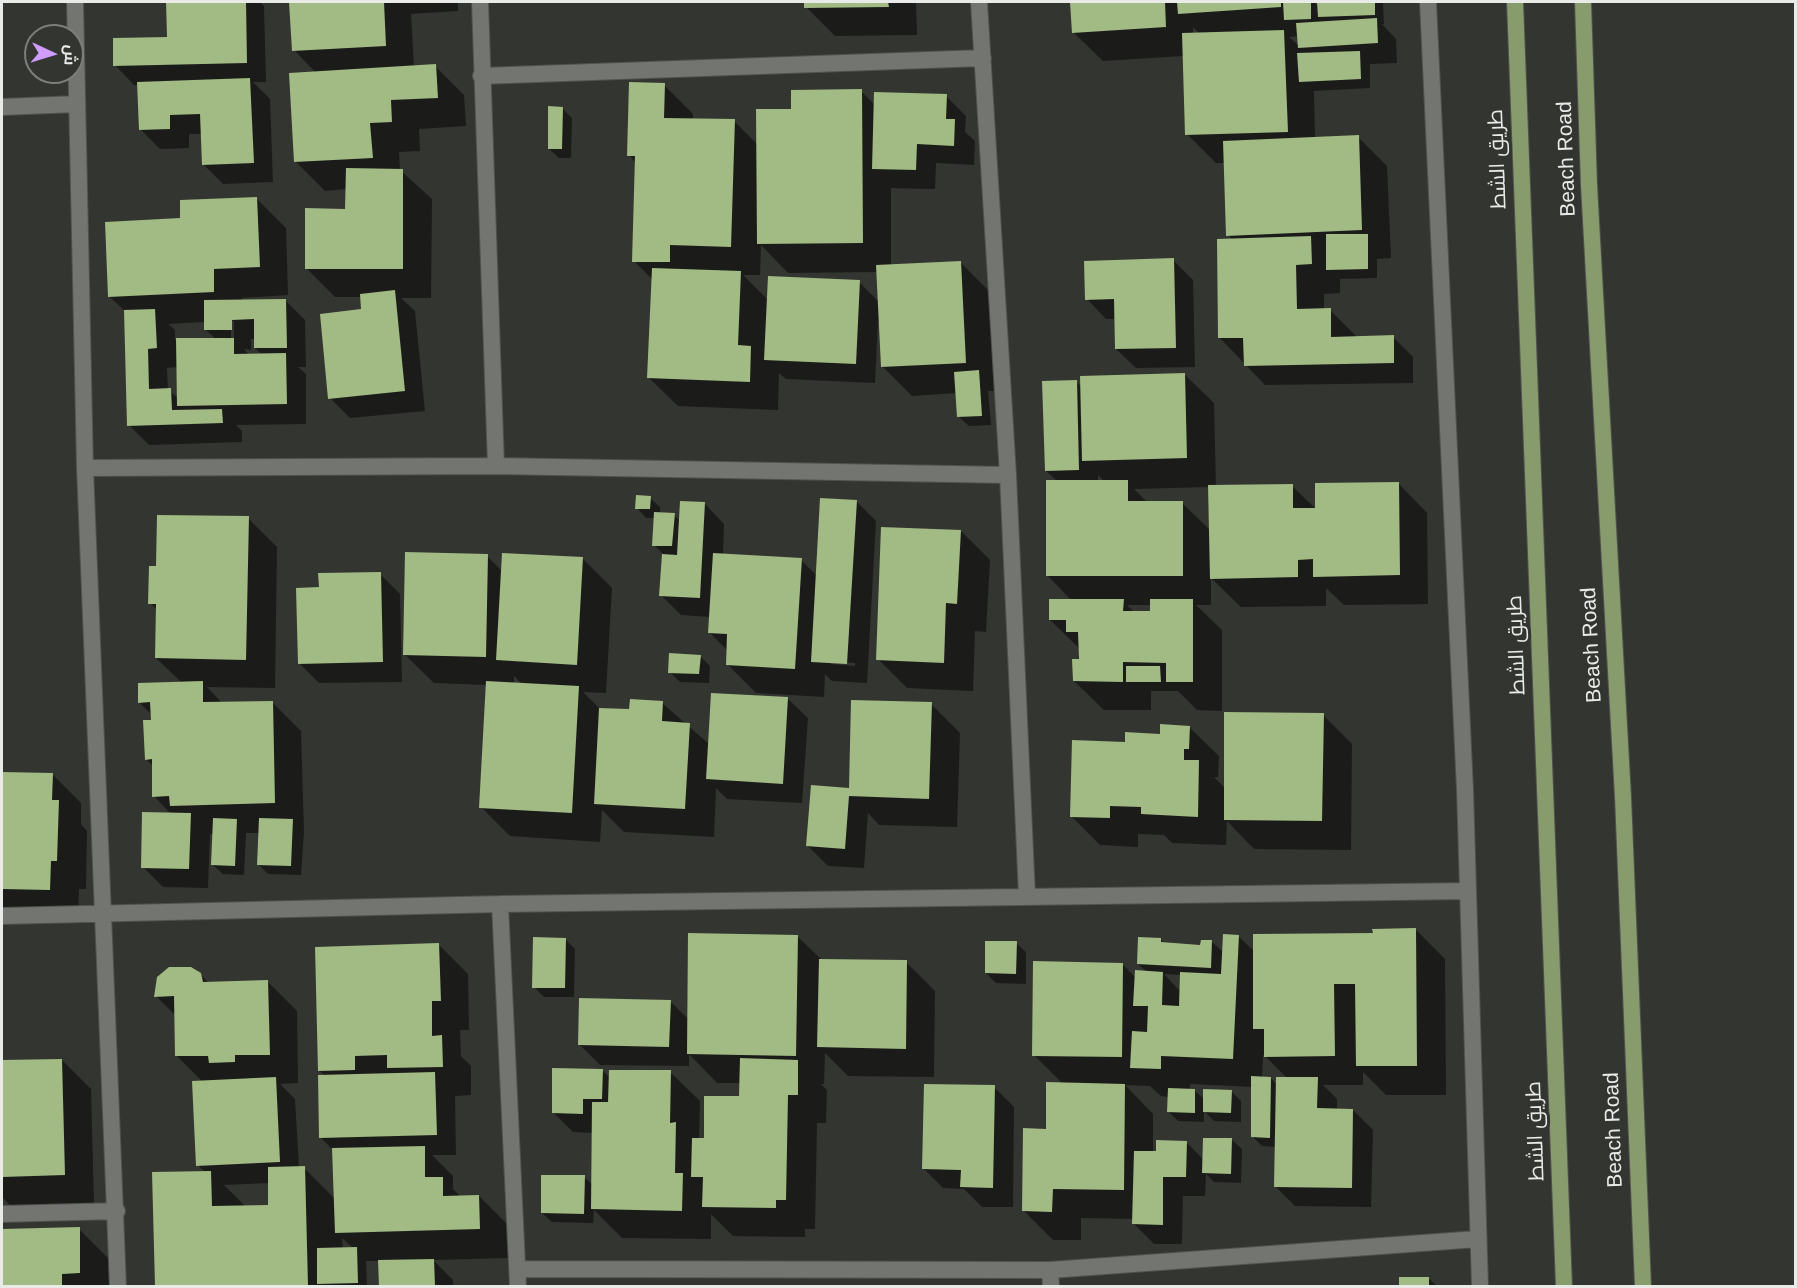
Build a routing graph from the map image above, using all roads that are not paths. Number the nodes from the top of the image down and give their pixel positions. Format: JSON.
{"nodes":[{"id":1,"x":75,"y":2,"type":"edge"},
{"id":2,"x":480,"y":2,"type":"edge"},
{"id":3,"x":979,"y":2,"type":"edge"},
{"id":4,"x":1428,"y":2,"type":"edge"},
{"id":5,"x":1515,"y":2,"type":"edge"},
{"id":6,"x":1583,"y":2,"type":"edge"},
{"id":7,"x":983,"y":58,"type":"junction"},
{"id":8,"x":481,"y":76,"type":"junction"},
{"id":9,"x":77,"y":104,"type":"junction"},
{"id":10,"x":2,"y":107,"type":"edge"},
{"id":11,"x":496,"y":466,"type":"junction"},
{"id":12,"x":85,"y":468,"type":"junction"},
{"id":13,"x":1008,"y":475,"type":"junction"},
{"id":14,"x":1468,"y":891,"type":"junction"},
{"id":15,"x":1027,"y":896,"type":"junction"},
{"id":16,"x":500,"y":904,"type":"junction"},
{"id":17,"x":102,"y":912,"type":"junction"},
{"id":18,"x":2,"y":916,"type":"edge"},
{"id":19,"x":117,"y":1211,"type":"junction"},
{"id":20,"x":2,"y":1214,"type":"edge"},
{"id":21,"x":1478,"y":1239,"type":"junction"},
{"id":22,"x":518,"y":1269,"type":"junction"},
{"id":23,"x":1051,"y":1278,"type":"edge"},
{"id":24,"x":118,"y":1287,"type":"edge"},
{"id":25,"x":518,"y":1287,"type":"edge"},
{"id":26,"x":1480,"y":1287,"type":"edge"},
{"id":27,"x":1564,"y":1287,"type":"edge"},
{"id":28,"x":1644,"y":1287,"type":"edge"}],
"edges":[{"from":1,"to":9,"type":"street"},
{"from":2,"to":8,"type":"street"},
{"from":3,"to":7,"type":"street"},
{"from":4,"to":14,"type":"street"},
{"from":5,"to":27,"type":"main road","name":"طريق الشط"},
{"from":6,"to":28,"type":"main road","name":"Beach Road"},
{"from":7,"to":8,"type":"street"},
{"from":7,"to":13,"type":"street"},
{"from":8,"to":11,"type":"street"},
{"from":9,"to":10,"type":"street"},
{"from":9,"to":12,"type":"street"},
{"from":11,"to":12,"type":"street"},
{"from":11,"to":13,"type":"street"},
{"from":12,"to":17,"type":"street"},
{"from":13,"to":15,"type":"street"},
{"from":14,"to":15,"type":"street"},
{"from":14,"to":21,"type":"street"},
{"from":15,"to":16,"type":"street"},
{"from":16,"to":17,"type":"street"},
{"from":16,"to":22,"type":"street"},
{"from":17,"to":18,"type":"street"},
{"from":17,"to":19,"type":"street"},
{"from":19,"to":20,"type":"street"},
{"from":19,"to":24,"type":"street"},
{"from":21,"to":23,"type":"street"},
{"from":21,"to":26,"type":"street"},
{"from":22,"to":23,"type":"street"},
{"from":22,"to":25,"type":"street"}]}
